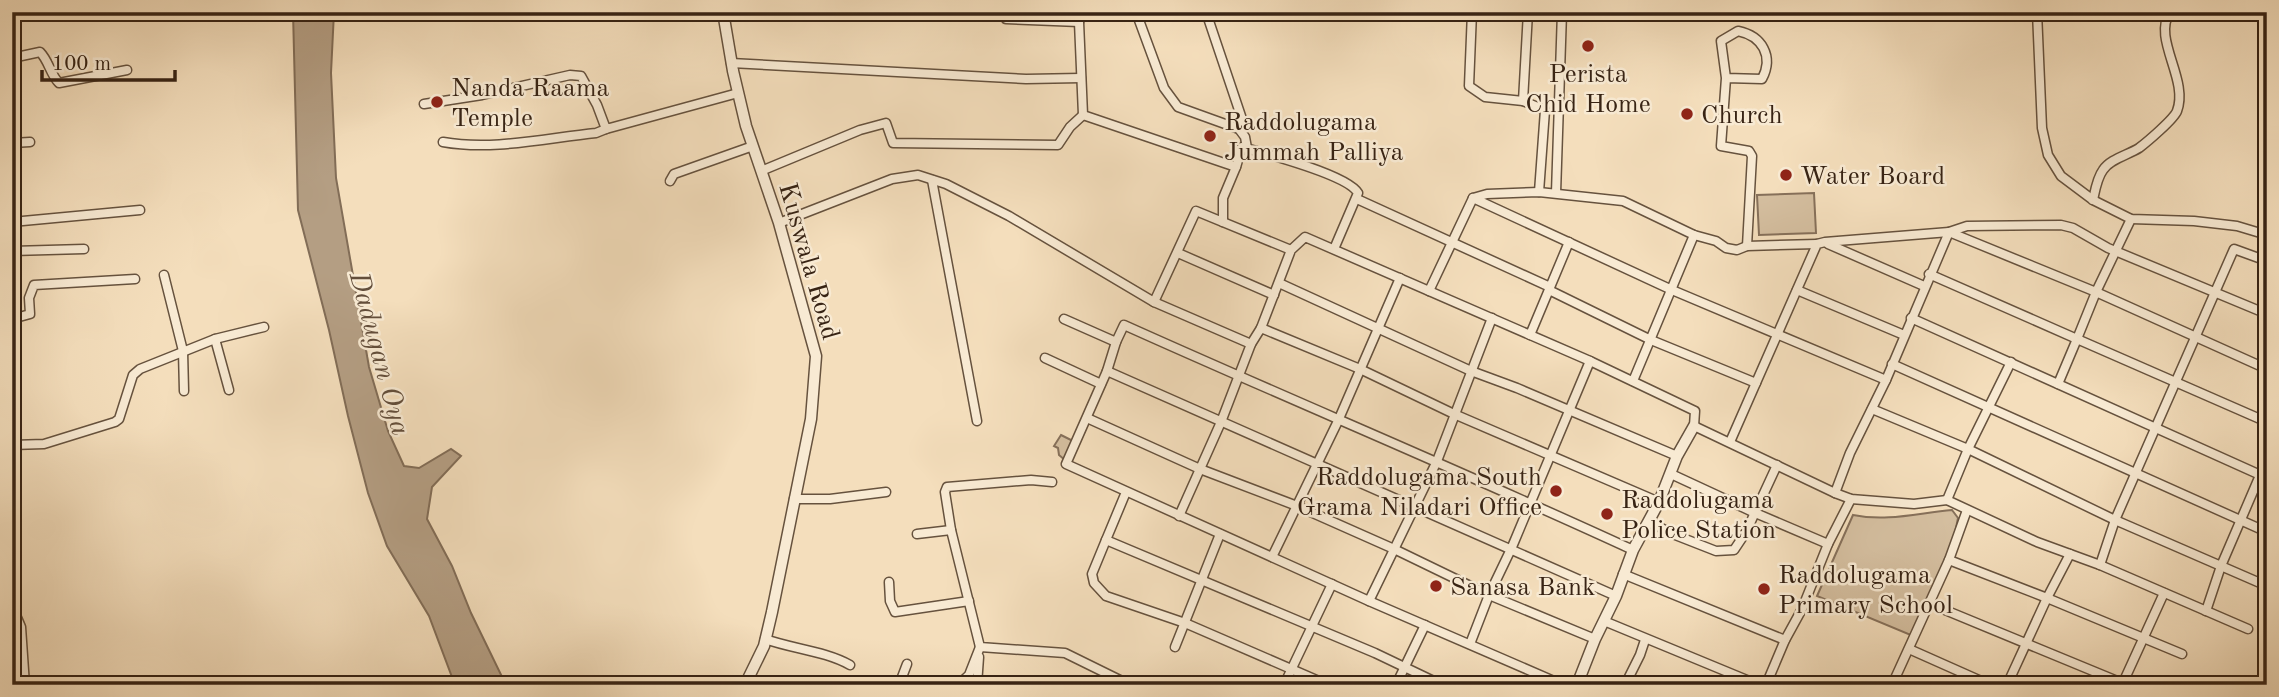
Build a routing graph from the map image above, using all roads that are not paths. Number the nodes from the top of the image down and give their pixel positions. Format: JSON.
{"nodes":[{"id":1,"x":723,"y":12,"type":"edge"},
{"id":2,"x":1003,"y":12,"type":"edge"},
{"id":3,"x":1073,"y":12,"type":"edge"},
{"id":4,"x":1136,"y":12,"type":"edge"},
{"id":5,"x":1206,"y":12,"type":"edge"},
{"id":6,"x":1472,"y":12,"type":"edge"},
{"id":7,"x":1528,"y":12,"type":"edge"},
{"id":8,"x":1562,"y":12,"type":"edge"},
{"id":9,"x":2037,"y":12,"type":"edge"},
{"id":10,"x":2170,"y":12,"type":"edge"},
{"id":11,"x":1079,"y":22,"type":"junction"},
{"id":12,"x":12,"y":58,"type":"edge"},
{"id":13,"x":732,"y":63,"type":"junction"},
{"id":14,"x":127,"y":70,"type":"dead end"},
{"id":15,"x":1081,"y":78,"type":"junction"},
{"id":16,"x":1726,"y":78,"type":"junction"},
{"id":17,"x":738,"y":93,"type":"junction"},
{"id":18,"x":1523,"y":101,"type":"junction"},
{"id":19,"x":424,"y":104,"type":"dead end"},
{"id":20,"x":1083,"y":114,"type":"junction"},
{"id":21,"x":606,"y":129,"type":"junction"},
{"id":22,"x":1239,"y":130,"type":"junction"},
{"id":23,"x":30,"y":142,"type":"dead end"},
{"id":24,"x":443,"y":142,"type":"dead end"},
{"id":25,"x":12,"y":143,"type":"edge"},
{"id":26,"x":752,"y":146,"type":"junction"},
{"id":27,"x":1247,"y":148,"type":"junction"},
{"id":28,"x":1236,"y":167,"type":"junction"},
{"id":29,"x":761,"y":171,"type":"junction"},
{"id":30,"x":932,"y":180,"type":"junction"},
{"id":31,"x":670,"y":181,"type":"dead end"},
{"id":32,"x":1538,"y":192,"type":"junction"},
{"id":33,"x":1556,"y":193,"type":"junction"},
{"id":34,"x":1473,"y":198,"type":"junction"},
{"id":35,"x":1357,"y":199,"type":"junction"},
{"id":36,"x":2092,"y":200,"type":"junction"},
{"id":37,"x":140,"y":210,"type":"dead end"},
{"id":38,"x":2131,"y":219,"type":"junction"},
{"id":39,"x":12,"y":222,"type":"edge"},
{"id":40,"x":1223,"y":222,"type":"junction"},
{"id":41,"x":779,"y":223,"type":"junction"},
{"id":42,"x":1949,"y":232,"type":"junction"},
{"id":43,"x":1694,"y":235,"type":"junction"},
{"id":44,"x":2267,"y":235,"type":"edge"},
{"id":45,"x":1569,"y":242,"type":"junction"},
{"id":46,"x":1452,"y":243,"type":"junction"},
{"id":47,"x":1821,"y":243,"type":"junction"},
{"id":48,"x":1747,"y":246,"type":"junction"},
{"id":49,"x":84,"y":249,"type":"dead end"},
{"id":50,"x":1334,"y":249,"type":"junction"},
{"id":51,"x":1291,"y":250,"type":"junction"},
{"id":52,"x":12,"y":251,"type":"edge"},
{"id":53,"x":2116,"y":251,"type":"junction"},
{"id":54,"x":1178,"y":253,"type":"junction"},
{"id":55,"x":2267,"y":261,"type":"edge"},
{"id":56,"x":1929,"y":274,"type":"junction"},
{"id":57,"x":164,"y":275,"type":"dead end"},
{"id":58,"x":1400,"y":278,"type":"junction"},
{"id":59,"x":135,"y":279,"type":"dead end"},
{"id":60,"x":1279,"y":283,"type":"junction"},
{"id":61,"x":1924,"y":286,"type":"junction"},
{"id":62,"x":1550,"y":288,"type":"junction"},
{"id":63,"x":1672,"y":290,"type":"junction"},
{"id":64,"x":1797,"y":290,"type":"junction"},
{"id":65,"x":1429,"y":291,"type":"junction"},
{"id":66,"x":2096,"y":292,"type":"junction"},
{"id":67,"x":2216,"y":292,"type":"junction"},
{"id":68,"x":1275,"y":295,"type":"junction"},
{"id":69,"x":1154,"y":302,"type":"junction"},
{"id":70,"x":2267,"y":314,"type":"edge"},
{"id":71,"x":1064,"y":318,"type":"dead end"},
{"id":72,"x":1492,"y":318,"type":"junction"},
{"id":73,"x":1911,"y":318,"type":"junction"},
{"id":74,"x":12,"y":319,"type":"edge"},
{"id":75,"x":264,"y":327,"type":"dead end"},
{"id":76,"x":1261,"y":328,"type":"junction"},
{"id":77,"x":1377,"y":328,"type":"junction"},
{"id":78,"x":1530,"y":335,"type":"junction"},
{"id":79,"x":1777,"y":335,"type":"junction"},
{"id":80,"x":1904,"y":335,"type":"junction"},
{"id":81,"x":2196,"y":337,"type":"junction"},
{"id":82,"x":215,"y":339,"type":"junction"},
{"id":83,"x":1651,"y":340,"type":"junction"},
{"id":84,"x":2077,"y":340,"type":"junction"},
{"id":85,"x":1116,"y":342,"type":"junction"},
{"id":86,"x":1251,"y":344,"type":"junction"},
{"id":87,"x":183,"y":351,"type":"junction"},
{"id":88,"x":1045,"y":358,"type":"dead end"},
{"id":89,"x":1590,"y":361,"type":"junction"},
{"id":90,"x":2011,"y":362,"type":"junction"},
{"id":91,"x":1892,"y":364,"type":"junction"},
{"id":92,"x":1360,"y":369,"type":"junction"},
{"id":93,"x":2267,"y":369,"type":"edge"},
{"id":94,"x":1107,"y":371,"type":"junction"},
{"id":95,"x":1471,"y":371,"type":"junction"},
{"id":96,"x":1238,"y":376,"type":"junction"},
{"id":97,"x":1886,"y":380,"type":"junction"},
{"id":98,"x":1633,"y":381,"type":"junction"},
{"id":99,"x":1756,"y":383,"type":"junction"},
{"id":100,"x":2176,"y":383,"type":"junction"},
{"id":101,"x":1101,"y":384,"type":"junction"},
{"id":102,"x":2058,"y":384,"type":"junction"},
{"id":103,"x":229,"y":390,"type":"dead end"},
{"id":104,"x":184,"y":391,"type":"dead end"},
{"id":105,"x":1989,"y":408,"type":"junction"},
{"id":106,"x":1872,"y":409,"type":"junction"},
{"id":107,"x":1569,"y":412,"type":"junction"},
{"id":108,"x":1454,"y":414,"type":"junction"},
{"id":109,"x":1087,"y":418,"type":"junction"},
{"id":110,"x":977,"y":421,"type":"dead end"},
{"id":111,"x":1338,"y":421,"type":"junction"},
{"id":112,"x":1221,"y":422,"type":"junction"},
{"id":113,"x":2267,"y":422,"type":"edge"},
{"id":114,"x":1694,"y":426,"type":"junction"},
{"id":115,"x":2157,"y":429,"type":"junction"},
{"id":116,"x":1730,"y":442,"type":"junction"},
{"id":117,"x":12,"y":445,"type":"edge"},
{"id":118,"x":1968,"y":449,"type":"junction"},
{"id":119,"x":1550,"y":456,"type":"junction"},
{"id":120,"x":1677,"y":456,"type":"junction"},
{"id":121,"x":2267,"y":459,"type":"edge"},
{"id":122,"x":1437,"y":461,"type":"junction"},
{"id":123,"x":1317,"y":465,"type":"junction"},
{"id":124,"x":1777,"y":465,"type":"junction"},
{"id":125,"x":1200,"y":470,"type":"junction"},
{"id":126,"x":1671,"y":474,"type":"junction"},
{"id":127,"x":2136,"y":474,"type":"junction"},
{"id":128,"x":2263,"y":477,"type":"edge"},
{"id":129,"x":1052,"y":482,"type":"dead end"},
{"id":130,"x":886,"y":492,"type":"dead end"},
{"id":131,"x":1126,"y":492,"type":"junction"},
{"id":132,"x":1835,"y":493,"type":"junction"},
{"id":133,"x":794,"y":499,"type":"junction"},
{"id":134,"x":1851,"y":499,"type":"junction"},
{"id":135,"x":1947,"y":500,"type":"junction"},
{"id":136,"x":1530,"y":502,"type":"junction"},
{"id":137,"x":1659,"y":502,"type":"junction"},
{"id":138,"x":1297,"y":506,"type":"junction"},
{"id":139,"x":1413,"y":508,"type":"junction"},
{"id":140,"x":1968,"y":510,"type":"junction"},
{"id":141,"x":1753,"y":512,"type":"junction"},
{"id":142,"x":1179,"y":516,"type":"junction"},
{"id":143,"x":2115,"y":520,"type":"junction"},
{"id":144,"x":1649,"y":521,"type":"junction"},
{"id":145,"x":2240,"y":521,"type":"junction"},
{"id":146,"x":951,"y":530,"type":"junction"},
{"id":147,"x":2267,"y":532,"type":"edge"},
{"id":148,"x":916,"y":534,"type":"dead end"},
{"id":149,"x":1220,"y":534,"type":"junction"},
{"id":150,"x":1106,"y":540,"type":"junction"},
{"id":151,"x":1828,"y":544,"type":"junction"},
{"id":152,"x":1394,"y":549,"type":"junction"},
{"id":153,"x":1510,"y":550,"type":"junction"},
{"id":154,"x":1633,"y":550,"type":"junction"},
{"id":155,"x":2070,"y":554,"type":"junction"},
{"id":156,"x":1272,"y":557,"type":"junction"},
{"id":157,"x":1949,"y":560,"type":"junction"},
{"id":158,"x":2100,"y":565,"type":"junction"},
{"id":159,"x":2221,"y":566,"type":"junction"},
{"id":160,"x":1623,"y":574,"type":"junction"},
{"id":161,"x":1201,"y":581,"type":"junction"},
{"id":162,"x":889,"y":582,"type":"dead end"},
{"id":163,"x":1332,"y":584,"type":"junction"},
{"id":164,"x":2267,"y":586,"type":"edge"},
{"id":165,"x":2164,"y":593,"type":"junction"},
{"id":166,"x":1489,"y":595,"type":"junction"},
{"id":167,"x":1616,"y":596,"type":"junction"},
{"id":168,"x":2047,"y":598,"type":"junction"},
{"id":169,"x":969,"y":601,"type":"junction"},
{"id":170,"x":1369,"y":601,"type":"junction"},
{"id":171,"x":1928,"y":603,"type":"junction"},
{"id":172,"x":12,"y":606,"type":"edge"},
{"id":173,"x":2206,"y":611,"type":"junction"},
{"id":174,"x":1604,"y":621,"type":"junction"},
{"id":175,"x":1185,"y":623,"type":"junction"},
{"id":176,"x":1425,"y":625,"type":"junction"},
{"id":177,"x":1310,"y":627,"type":"junction"},
{"id":178,"x":2248,"y":629,"type":"dead end"},
{"id":179,"x":2142,"y":638,"type":"junction"},
{"id":180,"x":765,"y":639,"type":"junction"},
{"id":181,"x":1595,"y":639,"type":"junction"},
{"id":182,"x":1645,"y":640,"type":"junction"},
{"id":183,"x":1785,"y":640,"type":"junction"},
{"id":184,"x":2027,"y":643,"type":"junction"},
{"id":185,"x":1470,"y":644,"type":"junction"},
{"id":186,"x":980,"y":647,"type":"junction"},
{"id":187,"x":1175,"y":647,"type":"dead end"},
{"id":188,"x":1909,"y":649,"type":"junction"},
{"id":189,"x":2182,"y":654,"type":"dead end"},
{"id":190,"x":907,"y":663,"type":"dead end"},
{"id":191,"x":850,"y":665,"type":"dead end"},
{"id":192,"x":1406,"y":667,"type":"junction"},
{"id":193,"x":1291,"y":670,"type":"junction"},
{"id":194,"x":1755,"y":684,"type":"edge"},
{"id":195,"x":2124,"y":684,"type":"edge"},
{"id":196,"x":25,"y":685,"type":"edge"},
{"id":197,"x":745,"y":685,"type":"edge"},
{"id":198,"x":899,"y":685,"type":"edge"},
{"id":199,"x":958,"y":685,"type":"edge"},
{"id":200,"x":977,"y":685,"type":"edge"},
{"id":201,"x":1130,"y":685,"type":"edge"},
{"id":202,"x":1284,"y":685,"type":"edge"},
{"id":203,"x":1328,"y":685,"type":"edge"},
{"id":204,"x":1396,"y":685,"type":"edge"},
{"id":205,"x":1442,"y":685,"type":"edge"},
{"id":206,"x":1563,"y":685,"type":"edge"},
{"id":207,"x":1577,"y":685,"type":"edge"},
{"id":208,"x":1625,"y":685,"type":"edge"},
{"id":209,"x":1766,"y":685,"type":"edge"},
{"id":210,"x":1892,"y":685,"type":"edge"},
{"id":211,"x":1990,"y":685,"type":"edge"},
{"id":212,"x":2007,"y":685,"type":"edge"}],
"edges":[{"from":1,"to":13,"type":"street","name":"Kuswala Road"},
{"from":2,"to":11,"type":"street"},
{"from":3,"to":11,"type":"street"},
{"from":4,"to":22,"type":"street"},
{"from":5,"to":22,"type":"street"},
{"from":6,"to":18,"type":"street"},
{"from":7,"to":18,"type":"street"},
{"from":8,"to":33,"type":"street"},
{"from":9,"to":36,"type":"street"},
{"from":10,"to":36,"type":"street"},
{"from":11,"to":15,"type":"street"},
{"from":12,"to":14,"type":"street"},
{"from":13,"to":15,"type":"street"},
{"from":13,"to":17,"type":"street","name":"Kuswala Road"},
{"from":15,"to":20,"type":"street"},
{"from":16,"to":16,"type":"street"},
{"from":16,"to":48,"type":"street"},
{"from":17,"to":21,"type":"street"},
{"from":17,"to":26,"type":"street","name":"Kuswala Road"},
{"from":18,"to":32,"type":"street"},
{"from":19,"to":21,"type":"street"},
{"from":20,"to":28,"type":"street"},
{"from":20,"to":29,"type":"street"},
{"from":21,"to":24,"type":"street"},
{"from":22,"to":27,"type":"street"},
{"from":23,"to":25,"type":"street"},
{"from":26,"to":29,"type":"street","name":"Kuswala Road"},
{"from":26,"to":31,"type":"street"},
{"from":27,"to":28,"type":"street"},
{"from":27,"to":35,"type":"street"},
{"from":28,"to":40,"type":"street"},
{"from":29,"to":41,"type":"street","name":"Kuswala Road"},
{"from":30,"to":41,"type":"street"},
{"from":30,"to":69,"type":"street"},
{"from":30,"to":110,"type":"street"},
{"from":32,"to":33,"type":"street"},
{"from":32,"to":34,"type":"street"},
{"from":33,"to":43,"type":"street"},
{"from":34,"to":45,"type":"street"},
{"from":34,"to":46,"type":"street"},
{"from":35,"to":46,"type":"street"},
{"from":35,"to":50,"type":"street"},
{"from":36,"to":38,"type":"street"},
{"from":37,"to":39,"type":"street"},
{"from":38,"to":44,"type":"street"},
{"from":38,"to":53,"type":"street"},
{"from":40,"to":51,"type":"street"},
{"from":40,"to":54,"type":"street"},
{"from":41,"to":133,"type":"street","name":"Kuswala Road"},
{"from":42,"to":47,"type":"street"},
{"from":42,"to":53,"type":"street"},
{"from":42,"to":56,"type":"street"},
{"from":42,"to":66,"type":"street"},
{"from":43,"to":48,"type":"street"},
{"from":43,"to":63,"type":"street"},
{"from":45,"to":62,"type":"street"},
{"from":45,"to":63,"type":"street"},
{"from":46,"to":62,"type":"street"},
{"from":46,"to":65,"type":"street"},
{"from":47,"to":48,"type":"street"},
{"from":47,"to":61,"type":"street"},
{"from":47,"to":64,"type":"street"},
{"from":49,"to":52,"type":"street"},
{"from":50,"to":51,"type":"street"},
{"from":50,"to":58,"type":"street"},
{"from":51,"to":60,"type":"street"},
{"from":53,"to":66,"type":"street"},
{"from":53,"to":67,"type":"street"},
{"from":54,"to":68,"type":"street"},
{"from":54,"to":69,"type":"street"},
{"from":55,"to":67,"type":"street"},
{"from":56,"to":61,"type":"street"},
{"from":56,"to":84,"type":"street"},
{"from":57,"to":87,"type":"street"},
{"from":58,"to":65,"type":"street"},
{"from":58,"to":77,"type":"street"},
{"from":59,"to":74,"type":"street"},
{"from":60,"to":68,"type":"street"},
{"from":60,"to":77,"type":"street"},
{"from":61,"to":73,"type":"street"},
{"from":62,"to":78,"type":"street"},
{"from":62,"to":83,"type":"street"},
{"from":63,"to":79,"type":"street"},
{"from":63,"to":83,"type":"street"},
{"from":64,"to":79,"type":"street"},
{"from":64,"to":80,"type":"street"},
{"from":65,"to":72,"type":"street"},
{"from":66,"to":81,"type":"street"},
{"from":66,"to":84,"type":"street"},
{"from":67,"to":70,"type":"street"},
{"from":67,"to":81,"type":"street"},
{"from":68,"to":76,"type":"street"},
{"from":69,"to":86,"type":"street"},
{"from":71,"to":85,"type":"street"},
{"from":72,"to":78,"type":"street"},
{"from":72,"to":95,"type":"street"},
{"from":73,"to":80,"type":"street"},
{"from":73,"to":90,"type":"street"},
{"from":75,"to":82,"type":"street"},
{"from":76,"to":86,"type":"street"},
{"from":76,"to":92,"type":"street"},
{"from":77,"to":92,"type":"street"},
{"from":77,"to":95,"type":"street"},
{"from":78,"to":89,"type":"street"},
{"from":79,"to":97,"type":"street"},
{"from":79,"to":99,"type":"street"},
{"from":80,"to":91,"type":"street"},
{"from":81,"to":93,"type":"street"},
{"from":81,"to":100,"type":"street"},
{"from":82,"to":87,"type":"street"},
{"from":82,"to":103,"type":"street"},
{"from":83,"to":98,"type":"street"},
{"from":83,"to":99,"type":"street"},
{"from":84,"to":100,"type":"street"},
{"from":84,"to":102,"type":"street"},
{"from":85,"to":94,"type":"street"},
{"from":85,"to":96,"type":"street"},
{"from":86,"to":96,"type":"street"},
{"from":87,"to":104,"type":"street"},
{"from":87,"to":117,"type":"street"},
{"from":88,"to":101,"type":"street"},
{"from":89,"to":98,"type":"street"},
{"from":89,"to":107,"type":"street"},
{"from":90,"to":102,"type":"street"},
{"from":90,"to":105,"type":"street"},
{"from":91,"to":97,"type":"street"},
{"from":91,"to":105,"type":"street"},
{"from":92,"to":108,"type":"street"},
{"from":92,"to":111,"type":"street"},
{"from":94,"to":101,"type":"street"},
{"from":94,"to":112,"type":"street"},
{"from":95,"to":107,"type":"street"},
{"from":95,"to":108,"type":"street"},
{"from":96,"to":111,"type":"street"},
{"from":96,"to":112,"type":"street"},
{"from":97,"to":106,"type":"street"},
{"from":98,"to":114,"type":"street"},
{"from":99,"to":116,"type":"street"},
{"from":100,"to":113,"type":"street"},
{"from":100,"to":115,"type":"street"},
{"from":101,"to":109,"type":"street"},
{"from":102,"to":115,"type":"street"},
{"from":105,"to":118,"type":"street"},
{"from":105,"to":127,"type":"street"},
{"from":106,"to":118,"type":"street"},
{"from":106,"to":132,"type":"street"},
{"from":107,"to":119,"type":"street"},
{"from":107,"to":120,"type":"street"},
{"from":108,"to":119,"type":"street"},
{"from":108,"to":122,"type":"street"},
{"from":109,"to":125,"type":"street"},
{"from":109,"to":131,"type":"street"},
{"from":111,"to":122,"type":"street"},
{"from":111,"to":123,"type":"street"},
{"from":112,"to":123,"type":"street"},
{"from":112,"to":125,"type":"street"},
{"from":114,"to":116,"type":"street"},
{"from":114,"to":120,"type":"street"},
{"from":115,"to":127,"type":"street"},
{"from":115,"to":128,"type":"street"},
{"from":116,"to":124,"type":"street"},
{"from":118,"to":135,"type":"street"},
{"from":118,"to":143,"type":"street"},
{"from":119,"to":136,"type":"street"},
{"from":119,"to":137,"type":"street"},
{"from":120,"to":126,"type":"street"},
{"from":121,"to":128,"type":"street"},
{"from":122,"to":136,"type":"street"},
{"from":122,"to":139,"type":"street"},
{"from":123,"to":138,"type":"street"},
{"from":123,"to":139,"type":"street"},
{"from":124,"to":132,"type":"street"},
{"from":124,"to":141,"type":"street"},
{"from":125,"to":138,"type":"street"},
{"from":125,"to":142,"type":"street"},
{"from":126,"to":137,"type":"street"},
{"from":126,"to":141,"type":"street"},
{"from":127,"to":143,"type":"street"},
{"from":127,"to":145,"type":"street"},
{"from":128,"to":145,"type":"street"},
{"from":129,"to":146,"type":"street"},
{"from":130,"to":133,"type":"street"},
{"from":131,"to":142,"type":"street"},
{"from":131,"to":150,"type":"street"},
{"from":132,"to":134,"type":"street"},
{"from":133,"to":180,"type":"street","name":"Kuswala Road"},
{"from":134,"to":135,"type":"street"},
{"from":134,"to":151,"type":"street"},
{"from":135,"to":140,"type":"street"},
{"from":136,"to":153,"type":"street"},
{"from":136,"to":154,"type":"street"},
{"from":137,"to":144,"type":"street"},
{"from":138,"to":152,"type":"street"},
{"from":138,"to":156,"type":"street"},
{"from":139,"to":152,"type":"street"},
{"from":139,"to":153,"type":"street"},
{"from":140,"to":155,"type":"street"},
{"from":140,"to":157,"type":"street"},
{"from":141,"to":144,"type":"street"},
{"from":141,"to":151,"type":"street"},
{"from":142,"to":149,"type":"street"},
{"from":143,"to":158,"type":"street"},
{"from":143,"to":159,"type":"street"},
{"from":144,"to":154,"type":"street"},
{"from":145,"to":147,"type":"street"},
{"from":145,"to":159,"type":"street"},
{"from":146,"to":148,"type":"street"},
{"from":146,"to":169,"type":"street"},
{"from":149,"to":156,"type":"street"},
{"from":149,"to":161,"type":"street"},
{"from":150,"to":161,"type":"street"},
{"from":150,"to":175,"type":"street"},
{"from":151,"to":183,"type":"street"},
{"from":152,"to":166,"type":"street"},
{"from":152,"to":170,"type":"street"},
{"from":153,"to":166,"type":"street"},
{"from":153,"to":167,"type":"street"},
{"from":154,"to":160,"type":"street"},
{"from":155,"to":158,"type":"street"},
{"from":155,"to":168,"type":"street"},
{"from":156,"to":163,"type":"street"},
{"from":157,"to":168,"type":"street"},
{"from":157,"to":171,"type":"street"},
{"from":158,"to":165,"type":"street"},
{"from":159,"to":164,"type":"street"},
{"from":159,"to":173,"type":"street"},
{"from":160,"to":167,"type":"street"},
{"from":160,"to":183,"type":"street"},
{"from":161,"to":175,"type":"street"},
{"from":161,"to":177,"type":"street"},
{"from":162,"to":169,"type":"street"},
{"from":163,"to":170,"type":"street"},
{"from":163,"to":177,"type":"street"},
{"from":165,"to":173,"type":"street"},
{"from":165,"to":179,"type":"street"},
{"from":166,"to":181,"type":"street"},
{"from":166,"to":185,"type":"street"},
{"from":167,"to":174,"type":"street"},
{"from":168,"to":179,"type":"street"},
{"from":168,"to":184,"type":"street"},
{"from":169,"to":186,"type":"street"},
{"from":170,"to":176,"type":"street"},
{"from":171,"to":184,"type":"street"},
{"from":171,"to":188,"type":"street"},
{"from":172,"to":196,"type":"street"},
{"from":173,"to":178,"type":"street"},
{"from":174,"to":181,"type":"street"},
{"from":174,"to":182,"type":"street"},
{"from":175,"to":187,"type":"street"},
{"from":175,"to":193,"type":"street"},
{"from":176,"to":185,"type":"street"},
{"from":176,"to":192,"type":"street"},
{"from":177,"to":192,"type":"street"},
{"from":177,"to":193,"type":"street"},
{"from":179,"to":189,"type":"street"},
{"from":179,"to":195,"type":"street"},
{"from":180,"to":191,"type":"street"},
{"from":180,"to":197,"type":"street","name":"Kuswala Road"},
{"from":181,"to":207,"type":"street"},
{"from":182,"to":194,"type":"street"},
{"from":182,"to":208,"type":"street"},
{"from":183,"to":209,"type":"street"},
{"from":184,"to":195,"type":"street"},
{"from":184,"to":212,"type":"street"},
{"from":185,"to":206,"type":"street"},
{"from":186,"to":199,"type":"street"},
{"from":186,"to":200,"type":"street"},
{"from":186,"to":201,"type":"street"},
{"from":188,"to":210,"type":"street"},
{"from":188,"to":211,"type":"street"},
{"from":190,"to":198,"type":"street"},
{"from":192,"to":204,"type":"street"},
{"from":192,"to":205,"type":"street"},
{"from":193,"to":202,"type":"street"},
{"from":193,"to":203,"type":"street"}]}
